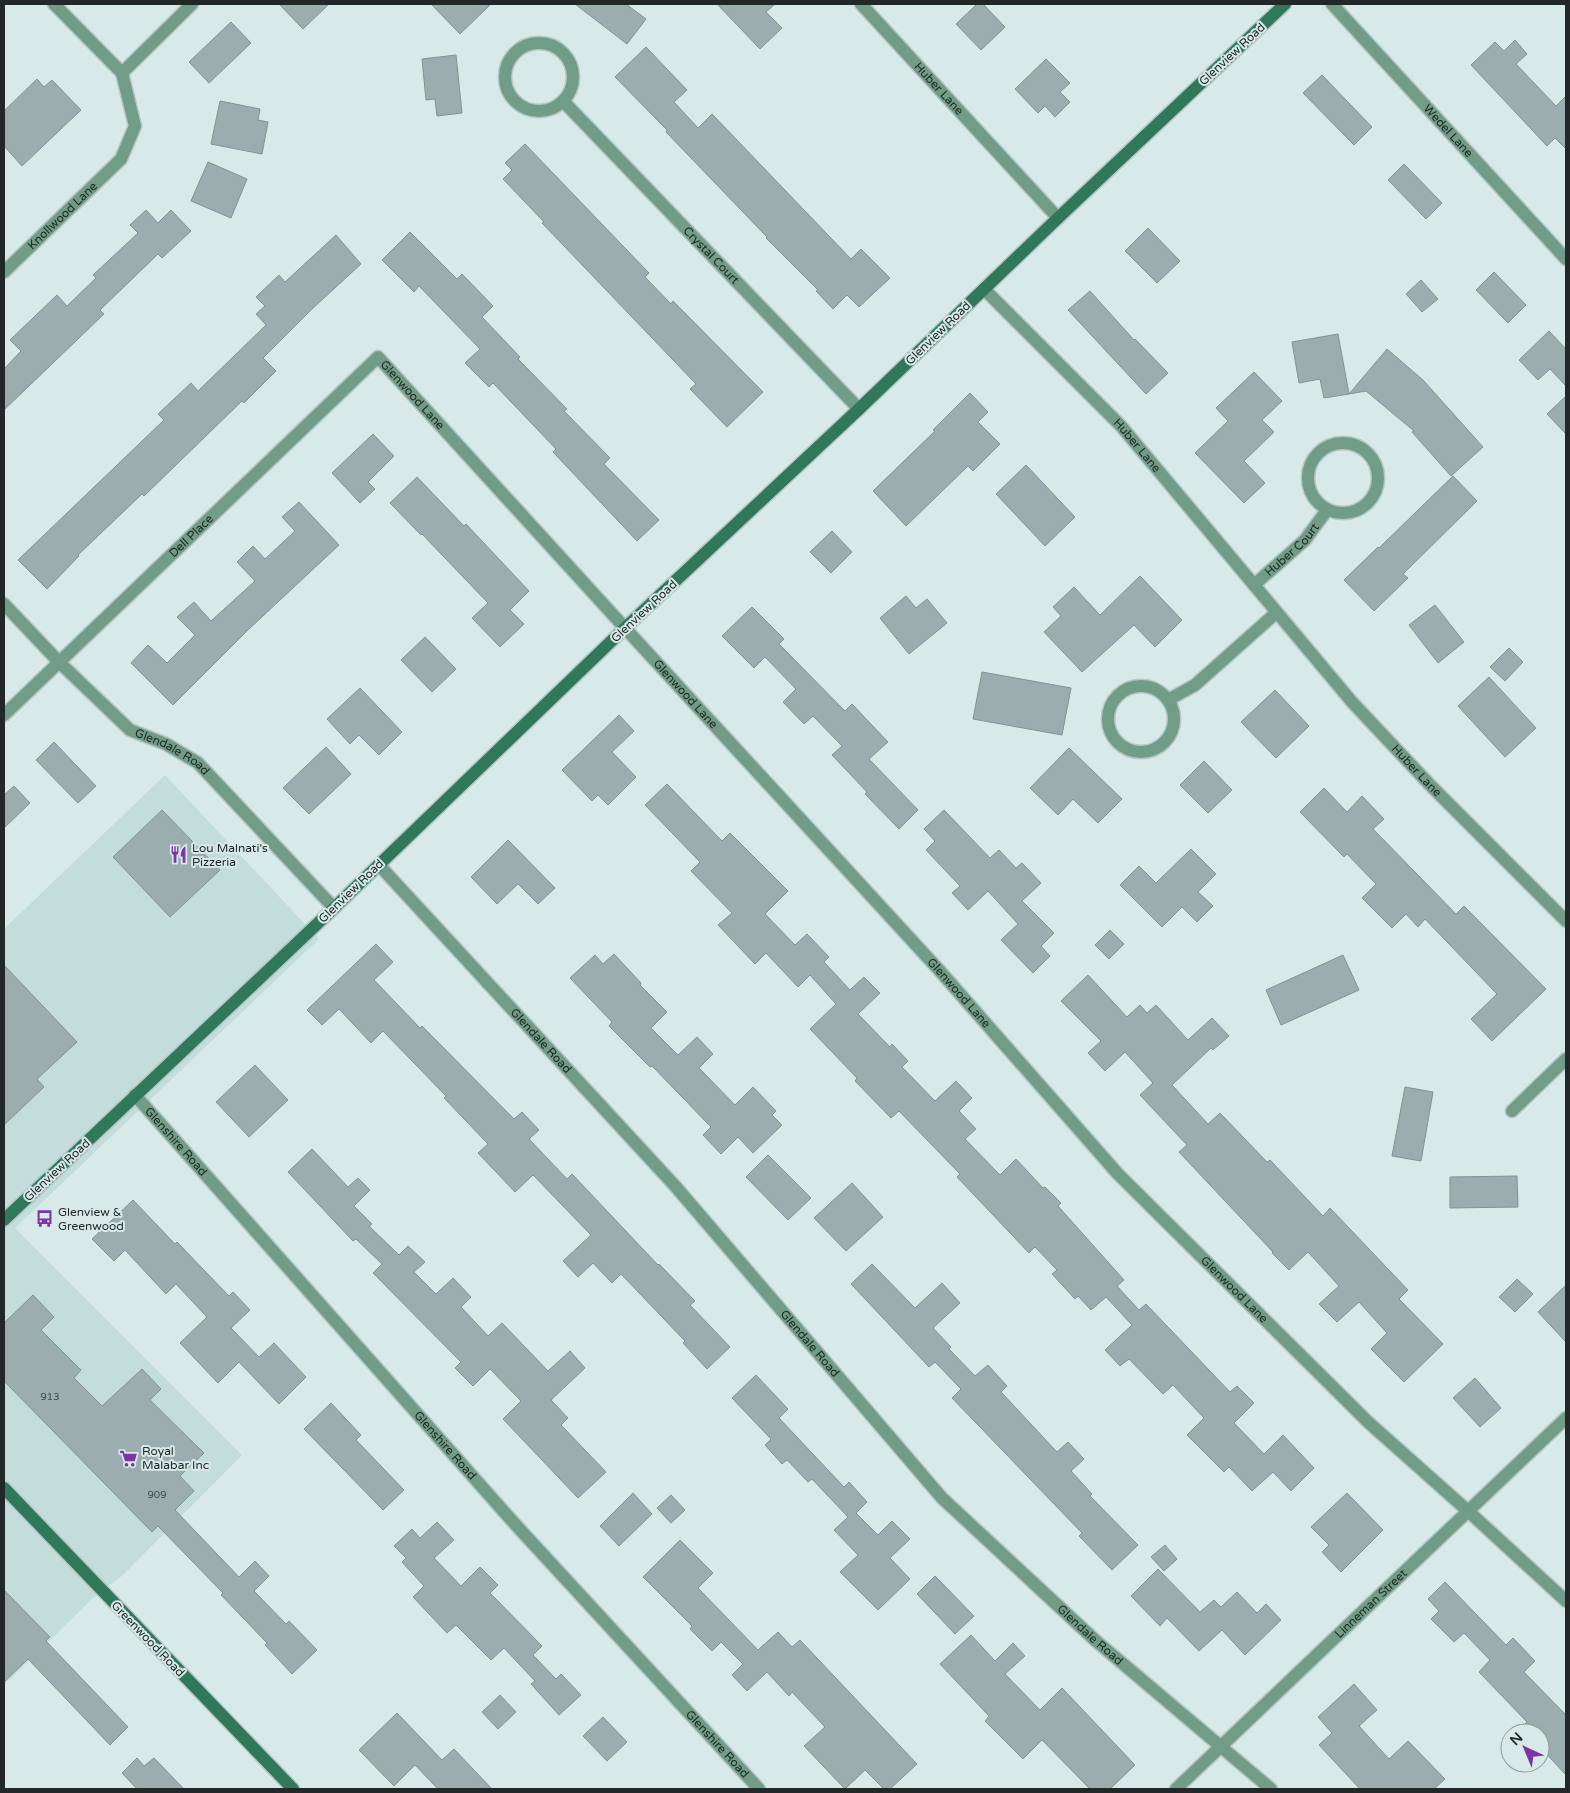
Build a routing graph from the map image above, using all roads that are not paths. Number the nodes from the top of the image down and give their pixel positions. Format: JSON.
{"nodes":[{"id":1,"x":54,"y":4,"type":"edge"},
{"id":2,"x":192,"y":4,"type":"edge"},
{"id":3,"x":861,"y":4,"type":"edge"},
{"id":4,"x":1285,"y":4,"type":"edge"},
{"id":5,"x":1332,"y":4,"type":"edge"},
{"id":6,"x":122,"y":73,"type":"junction"},
{"id":7,"x":563,"y":101,"type":"junction"},
{"id":8,"x":1058,"y":218,"type":"junction"},
{"id":9,"x":1566,"y":259,"type":"edge"},
{"id":10,"x":4,"y":272,"type":"edge"},
{"id":11,"x":984,"y":289,"type":"junction"},
{"id":12,"x":378,"y":357,"type":"joint"},
{"id":13,"x":859,"y":410,"type":"junction"},
{"id":14,"x":1327,"y":510,"type":"junction"},
{"id":15,"x":1254,"y":585,"type":"junction"},
{"id":16,"x":4,"y":604,"type":"edge"},
{"id":17,"x":1276,"y":612,"type":"junction"},
{"id":18,"x":625,"y":628,"type":"junction"},
{"id":19,"x":59,"y":662,"type":"junction"},
{"id":20,"x":1168,"y":700,"type":"junction"},
{"id":21,"x":4,"y":714,"type":"edge"},
{"id":22,"x":379,"y":865,"type":"junction"},
{"id":23,"x":334,"y":908,"type":"junction"},
{"id":24,"x":1566,"y":921,"type":"edge"},
{"id":25,"x":1566,"y":1059,"type":"edge"},
{"id":26,"x":135,"y":1095,"type":"junction"},
{"id":27,"x":1512,"y":1111,"type":"dead end"},
{"id":28,"x":4,"y":1220,"type":"edge"},
{"id":29,"x":1566,"y":1418,"type":"edge"},
{"id":30,"x":4,"y":1488,"type":"edge"},
{"id":31,"x":1468,"y":1511,"type":"junction"},
{"id":32,"x":1566,"y":1601,"type":"edge"},
{"id":33,"x":1220,"y":1746,"type":"junction"},
{"id":34,"x":292,"y":1789,"type":"edge"},
{"id":35,"x":759,"y":1789,"type":"edge"},
{"id":36,"x":1176,"y":1789,"type":"edge"},
{"id":37,"x":1271,"y":1789,"type":"edge"}],
"edges":[{"from":1,"to":6,"type":"street"},
{"from":2,"to":6,"type":"street"},
{"from":3,"to":8,"type":"street","name":"Huber Lane"},
{"from":4,"to":8,"type":"main road","name":"Glenview Road"},
{"from":5,"to":9,"type":"street","name":"Wedel Lane"},
{"from":6,"to":10,"type":"street","name":"Knollwood Lane"},
{"from":7,"to":7,"type":"street"},
{"from":7,"to":13,"type":"street","name":"Crystal Court"},
{"from":8,"to":11,"type":"main road","name":"Glenview Road"},
{"from":11,"to":13,"type":"main road","name":"Glenview Road"},
{"from":11,"to":15,"type":"street","name":"Huber Lane"},
{"from":12,"to":18,"type":"street","name":"Glenwood Lane"},
{"from":12,"to":19,"type":"street","name":"Dell Place"},
{"from":13,"to":18,"type":"main road","name":"Glenview Road"},
{"from":14,"to":14,"type":"street","name":"Huber Court"},
{"from":14,"to":15,"type":"street","name":"Huber Court"},
{"from":15,"to":17,"type":"street","name":"Huber Lane"},
{"from":16,"to":19,"type":"street","name":"Glendale Road"},
{"from":17,"to":20,"type":"street"},
{"from":17,"to":24,"type":"street","name":"Huber Lane"},
{"from":18,"to":22,"type":"main road","name":"Glenview Road"},
{"from":18,"to":31,"type":"street","name":"Glenwood Lane"},
{"from":19,"to":21,"type":"street","name":"Dell Place"},
{"from":19,"to":23,"type":"street","name":"Glendale Road"},
{"from":20,"to":20,"type":"street"},
{"from":22,"to":23,"type":"main road","name":"Glenview Road"},
{"from":22,"to":33,"type":"street","name":"Glendale Road"},
{"from":23,"to":26,"type":"main road","name":"Glenview Road"},
{"from":25,"to":27,"type":"street"},
{"from":26,"to":28,"type":"main road","name":"Glenview Road"},
{"from":26,"to":35,"type":"street","name":"Glenshire Road"},
{"from":29,"to":31,"type":"street","name":"Linneman Street"},
{"from":30,"to":34,"type":"main road","name":"Greenwood Road"},
{"from":31,"to":32,"type":"street","name":"Glenwood Lane"},
{"from":31,"to":33,"type":"street","name":"Linneman Street"},
{"from":33,"to":36,"type":"street","name":"Linneman Street"},
{"from":33,"to":37,"type":"street","name":"Glendale Road"}]}
